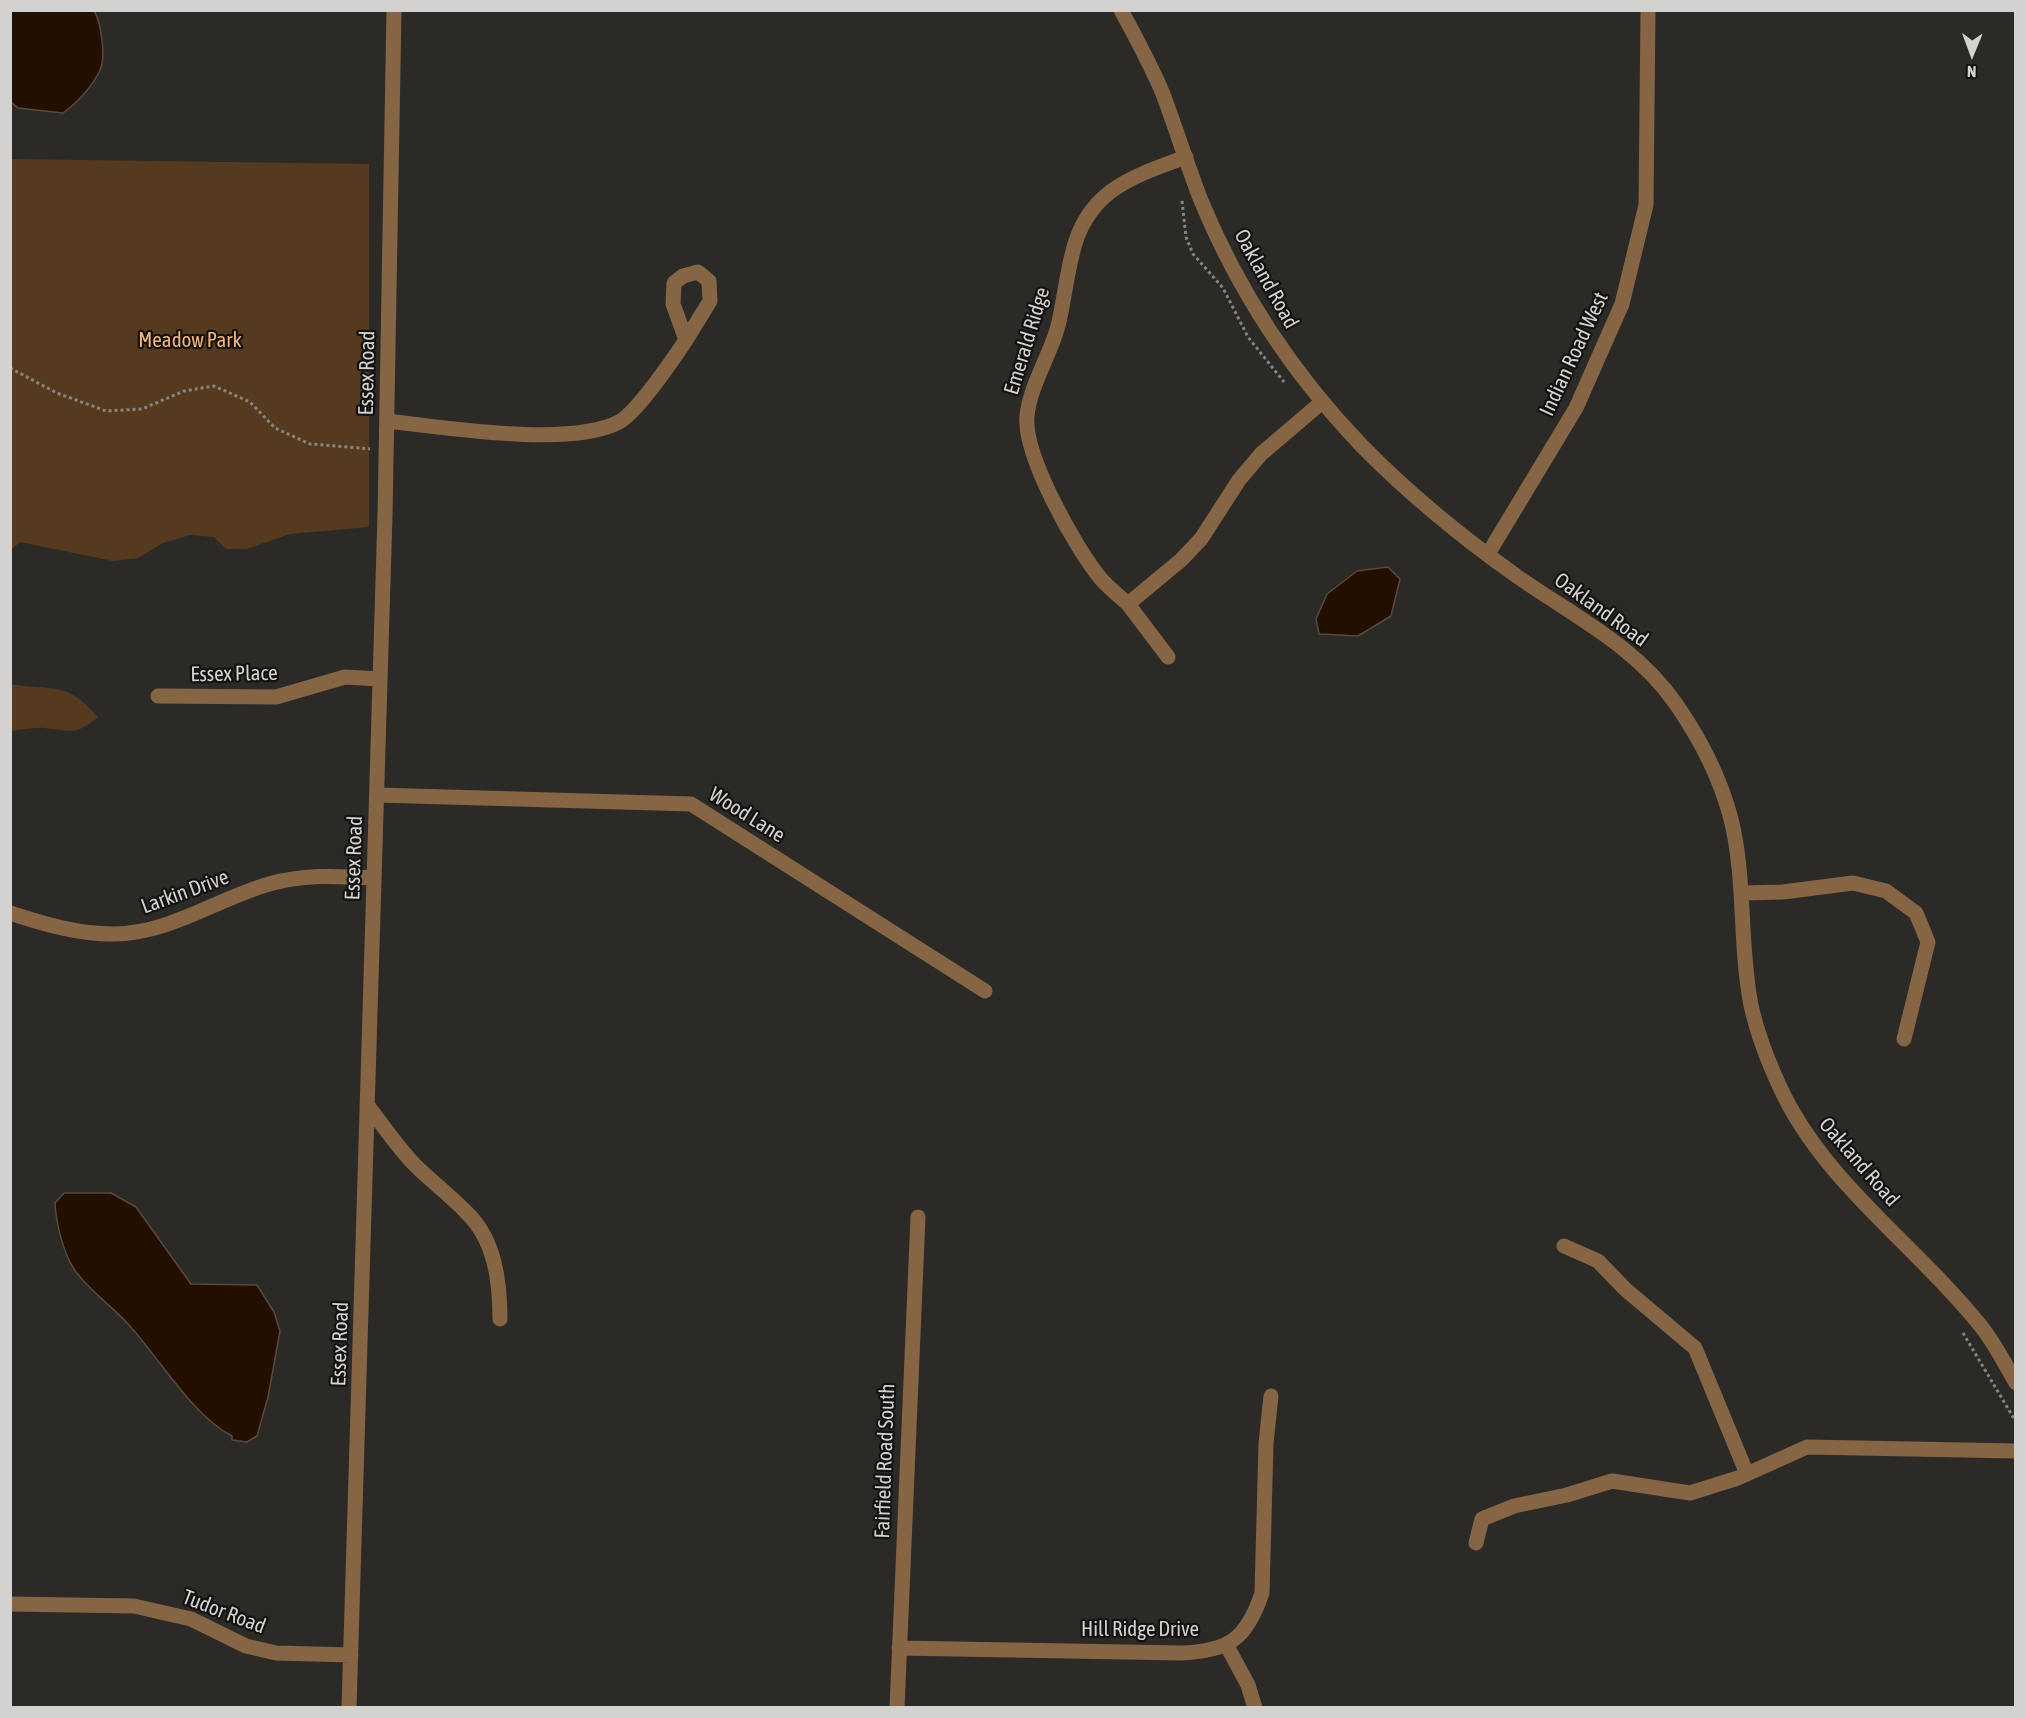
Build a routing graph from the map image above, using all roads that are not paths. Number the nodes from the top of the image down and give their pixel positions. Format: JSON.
{"nodes":[{"id":1,"x":394,"y":10,"type":"edge"},
{"id":2,"x":1121,"y":10,"type":"edge"},
{"id":3,"x":1648,"y":10,"type":"edge"},
{"id":4,"x":1185,"y":157,"type":"junction"},
{"id":5,"x":686,"y":340,"type":"dead end"},
{"id":6,"x":1322,"y":402,"type":"junction"},
{"id":7,"x":387,"y":421,"type":"junction"},
{"id":8,"x":1488,"y":554,"type":"junction"},
{"id":9,"x":1128,"y":604,"type":"junction"},
{"id":10,"x":1168,"y":657,"type":"dead end"},
{"id":11,"x":380,"y":679,"type":"junction"},
{"id":12,"x":158,"y":696,"type":"dead end"},
{"id":13,"x":377,"y":795,"type":"junction"},
{"id":14,"x":374,"y":878,"type":"junction"},
{"id":15,"x":1741,"y":893,"type":"junction"},
{"id":16,"x":10,"y":913,"type":"edge"},
{"id":17,"x":985,"y":991,"type":"dead end"},
{"id":18,"x":1904,"y":1039,"type":"dead end"},
{"id":19,"x":367,"y":1105,"type":"junction"},
{"id":20,"x":918,"y":1216,"type":"dead end"},
{"id":21,"x":1564,"y":1246,"type":"dead end"},
{"id":22,"x":500,"y":1319,"type":"dead end"},
{"id":23,"x":2016,"y":1383,"type":"edge"},
{"id":24,"x":1271,"y":1396,"type":"dead end"},
{"id":25,"x":2016,"y":1451,"type":"edge"},
{"id":26,"x":1742,"y":1476,"type":"junction"},
{"id":27,"x":1476,"y":1544,"type":"dead end"},
{"id":28,"x":10,"y":1604,"type":"edge"},
{"id":29,"x":1227,"y":1646,"type":"junction"},
{"id":30,"x":899,"y":1648,"type":"junction"},
{"id":31,"x":351,"y":1656,"type":"junction"},
{"id":32,"x":349,"y":1707,"type":"edge"},
{"id":33,"x":897,"y":1707,"type":"edge"},
{"id":34,"x":1254,"y":1707,"type":"edge"}],
"edges":[{"from":1,"to":7,"type":"street","name":"Essex Road"},
{"from":2,"to":4,"type":"street","name":"Oakland Road"},
{"from":3,"to":8,"type":"street","name":"Indian Road West"},
{"from":4,"to":6,"type":"street","name":"Oakland Road"},
{"from":4,"to":9,"type":"street","name":"Emerald Ridge"},
{"from":5,"to":7,"type":"street"},
{"from":6,"to":8,"type":"street","name":"Oakland Road"},
{"from":6,"to":9,"type":"street"},
{"from":7,"to":11,"type":"street","name":"Essex Road"},
{"from":8,"to":15,"type":"street","name":"Oakland Road"},
{"from":9,"to":10,"type":"street","name":"Emerald Ridge"},
{"from":11,"to":12,"type":"street","name":"Essex Place"},
{"from":11,"to":13,"type":"street","name":"Essex Road"},
{"from":13,"to":14,"type":"street","name":"Essex Road"},
{"from":13,"to":17,"type":"street","name":"Wood Lane"},
{"from":14,"to":16,"type":"street","name":"Larkin Drive"},
{"from":14,"to":19,"type":"street","name":"Essex Road"},
{"from":15,"to":18,"type":"street"},
{"from":15,"to":23,"type":"street","name":"Oakland Road"},
{"from":19,"to":22,"type":"street"},
{"from":19,"to":31,"type":"street","name":"Essex Road"},
{"from":20,"to":30,"type":"street","name":"Fairfield Road South"},
{"from":21,"to":26,"type":"street"},
{"from":24,"to":29,"type":"street","name":"Hill Ridge Drive"},
{"from":25,"to":26,"type":"street"},
{"from":26,"to":27,"type":"street"},
{"from":28,"to":31,"type":"street","name":"Tudor Road"},
{"from":29,"to":30,"type":"street","name":"Hill Ridge Drive"},
{"from":29,"to":34,"type":"street"},
{"from":30,"to":33,"type":"street","name":"Fairfield Road South"},
{"from":31,"to":32,"type":"street","name":"Essex Road"}]}
